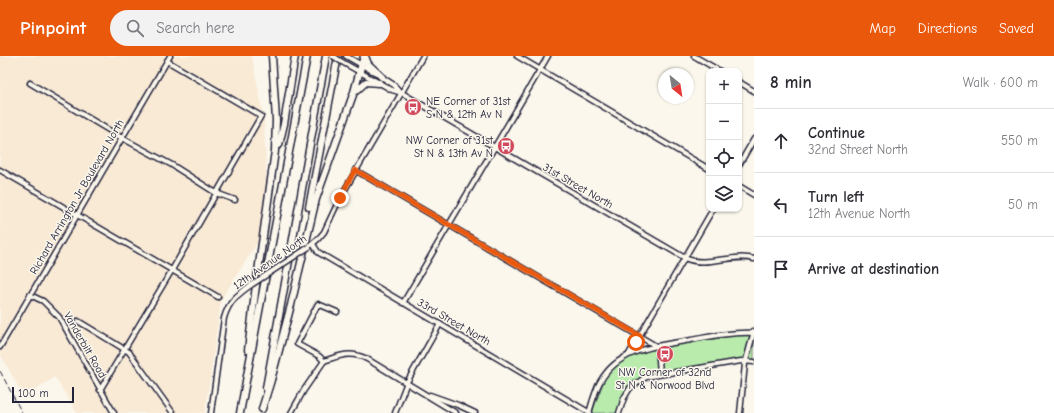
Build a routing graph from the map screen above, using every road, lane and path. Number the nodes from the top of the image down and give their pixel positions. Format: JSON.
{"nodes":[{"id":1,"x":170,"y":56,"type":"edge"},
{"id":2,"x":272,"y":56,"type":"edge"},
{"id":3,"x":295,"y":56,"type":"edge"},
{"id":4,"x":308,"y":56,"type":"edge"},
{"id":5,"x":326,"y":56,"type":"edge"},
{"id":6,"x":333,"y":56,"type":"edge"},
{"id":7,"x":338,"y":56,"type":"edge"},
{"id":8,"x":346,"y":56,"type":"edge"},
{"id":9,"x":365,"y":56,"type":"edge"},
{"id":10,"x":423,"y":56,"type":"edge"},
{"id":11,"x":517,"y":56,"type":"edge"},
{"id":12,"x":548,"y":56,"type":"edge"},
{"id":13,"x":694,"y":56,"type":"edge"},
{"id":14,"x":167,"y":61,"type":"junction"},
{"id":15,"x":361,"y":68,"type":"junction"},
{"id":16,"x":715,"y":68,"type":"edge"},
{"id":17,"x":540,"y":69,"type":"junction"},
{"id":18,"x":380,"y":80,"type":"junction"},
{"id":19,"x":30,"y":83,"type":"dead end"},
{"id":20,"x":742,"y":84,"type":"edge"},
{"id":21,"x":754,"y":91,"type":"edge"},
{"id":22,"x":354,"y":92,"type":"junction"},
{"id":23,"x":402,"y":93,"type":"junction"},
{"id":24,"x":122,"y":138,"type":"junction"},
{"id":25,"x":754,"y":139,"type":"edge"},
{"id":26,"x":494,"y":147,"type":"junction"},
{"id":27,"x":742,"y":160,"type":"edge"},
{"id":28,"x":274,"y":163,"type":"junction"},
{"id":29,"x":706,"y":166,"type":"edge"},
{"id":30,"x":0,"y":170,"type":"edge"},
{"id":31,"x":355,"y":170,"type":"junction"},
{"id":32,"x":742,"y":188,"type":"edge"},
{"id":33,"x":216,"y":193,"type":"junction"},
{"id":34,"x":754,"y":195,"type":"edge"},
{"id":35,"x":234,"y":200,"type":"dead end"},
{"id":36,"x":712,"y":212,"type":"edge"},
{"id":37,"x":77,"y":215,"type":"junction"},
{"id":38,"x":449,"y":225,"type":"junction"},
{"id":39,"x":311,"y":245,"type":"junction"},
{"id":40,"x":685,"y":258,"type":"junction"},
{"id":41,"x":754,"y":259,"type":"edge"},
{"id":42,"x":172,"y":270,"type":"junction"},
{"id":43,"x":30,"y":295,"type":"junction"},
{"id":44,"x":218,"y":297,"type":"dead end"},
{"id":45,"x":292,"y":298,"type":"junction"},
{"id":46,"x":403,"y":303,"type":"junction"},
{"id":47,"x":337,"y":312,"type":"dead end"},
{"id":48,"x":78,"y":321,"type":"dead end"},
{"id":49,"x":440,"y":324,"type":"junction"},
{"id":50,"x":754,"y":332,"type":"edge"},
{"id":51,"x":640,"y":336,"type":"junction"},
{"id":52,"x":657,"y":346,"type":"junction"},
{"id":53,"x":0,"y":347,"type":"edge"},
{"id":54,"x":124,"y":349,"type":"junction"},
{"id":55,"x":629,"y":354,"type":"junction"},
{"id":56,"x":324,"y":361,"type":"junction"},
{"id":57,"x":747,"y":361,"type":"junction"},
{"id":58,"x":754,"y":362,"type":"edge"},
{"id":59,"x":660,"y":374,"type":"junction"},
{"id":60,"x":407,"y":382,"type":"junction"},
{"id":61,"x":100,"y":390,"type":"junction"},
{"id":62,"x":426,"y":394,"type":"junction"},
{"id":63,"x":242,"y":401,"type":"junction"},
{"id":64,"x":261,"y":411,"type":"edge"},
{"id":65,"x":114,"y":413,"type":"edge"},
{"id":66,"x":173,"y":413,"type":"edge"},
{"id":67,"x":211,"y":413,"type":"edge"},
{"id":68,"x":240,"y":413,"type":"edge"},
{"id":69,"x":292,"y":413,"type":"edge"},
{"id":70,"x":395,"y":413,"type":"edge"},
{"id":71,"x":456,"y":413,"type":"edge"},
{"id":72,"x":475,"y":413,"type":"edge"},
{"id":73,"x":589,"y":413,"type":"edge"},
{"id":74,"x":618,"y":413,"type":"edge"},
{"id":75,"x":740,"y":413,"type":"edge"}],
"edges":[{"from":1,"to":14,"type":"street","name":"Richard Arrington Jr Boulevard North"},
{"from":2,"to":28,"type":"highway"},
{"from":3,"to":28,"type":"highway"},
{"from":4,"to":63,"type":"highway"},
{"from":5,"to":64,"type":"highway"},
{"from":6,"to":15,"type":"street","name":"31st Street North","bridge":true},
{"from":7,"to":45,"type":"highway"},
{"from":8,"to":15,"type":"street","name":"31st Street North"},
{"from":9,"to":15,"type":"highway"},
{"from":9,"to":18,"type":"highway"},
{"from":10,"to":23,"type":"street","name":"12th Avenue North"},
{"from":11,"to":17,"type":"street"},
{"from":12,"to":17,"type":"street"},
{"from":13,"to":16,"type":"street"},
{"from":14,"to":24,"type":"street","name":"Richard Arrington Jr Boulevard North"},
{"from":14,"to":33,"type":"street"},
{"from":15,"to":18,"type":"street","name":"31st Street North"},
{"from":15,"to":22,"type":"highway"},
{"from":17,"to":26,"type":"street"},
{"from":17,"to":29,"type":"street"},
{"from":18,"to":22,"type":"highway"},
{"from":18,"to":23,"type":"street","name":"31st Street North"},
{"from":19,"to":24,"type":"street"},
{"from":20,"to":21,"type":"street"},
{"from":22,"to":45,"type":"highway"},
{"from":23,"to":26,"type":"street","name":"31st Street North"},
{"from":23,"to":31,"type":"street","name":"12th Avenue North"},
{"from":24,"to":33,"type":"street"},
{"from":24,"to":37,"type":"street","name":"Richard Arrington Jr Boulevard North"},
{"from":25,"to":27,"type":"street"},
{"from":26,"to":38,"type":"street"},
{"from":26,"to":40,"type":"street","name":"31st Street North"},
{"from":28,"to":63,"type":"highway"},
{"from":30,"to":37,"type":"street"},
{"from":31,"to":38,"type":"street"},
{"from":31,"to":39,"type":"street","name":"12th Avenue North"},
{"from":32,"to":34,"type":"street"},
{"from":33,"to":35,"type":"street"},
{"from":33,"to":42,"type":"street"},
{"from":36,"to":40,"type":"street"},
{"from":37,"to":42,"type":"street"},
{"from":37,"to":43,"type":"street","name":"Richard Arrington Jr Boulevard North"},
{"from":38,"to":46,"type":"street"},
{"from":38,"to":51,"type":"street"},
{"from":39,"to":46,"type":"street","name":"33rd Street North"},
{"from":39,"to":67,"type":"street","name":"12th Avenue North","bridge":true},
{"from":40,"to":41,"type":"street","name":"31st Street North"},
{"from":40,"to":51,"type":"street"},
{"from":42,"to":44,"type":"street"},
{"from":42,"to":54,"type":"street"},
{"from":43,"to":53,"type":"street","name":"Richard Arrington Jr Boulevard North"},
{"from":43,"to":61,"type":"street","name":"Vanderbilt Road"},
{"from":45,"to":64,"type":"highway"},
{"from":46,"to":49,"type":"street","name":"33rd Street North"},
{"from":47,"to":56,"type":"street"},
{"from":48,"to":54,"type":"street"},
{"from":49,"to":60,"type":"street"},
{"from":49,"to":73,"type":"street","name":"33rd Street North"},
{"from":50,"to":52,"type":"street"},
{"from":50,"to":57,"type":"street"},
{"from":51,"to":52,"type":"street"},
{"from":51,"to":55,"type":"street"},
{"from":52,"to":55,"type":"street"},
{"from":52,"to":59,"type":"street"},
{"from":54,"to":61,"type":"street"},
{"from":54,"to":66,"type":"street"},
{"from":55,"to":73,"type":"street"},
{"from":56,"to":60,"type":"street"},
{"from":56,"to":69,"type":"street"},
{"from":57,"to":58,"type":"street"},
{"from":57,"to":59,"type":"street"},
{"from":57,"to":75,"type":"street"},
{"from":59,"to":74,"type":"street"},
{"from":60,"to":62,"type":"street"},
{"from":60,"to":70,"type":"street"},
{"from":61,"to":65,"type":"street","name":"Vanderbilt Road"},
{"from":62,"to":71,"type":"street"},
{"from":62,"to":72,"type":"street"},
{"from":63,"to":68,"type":"highway"}]}
